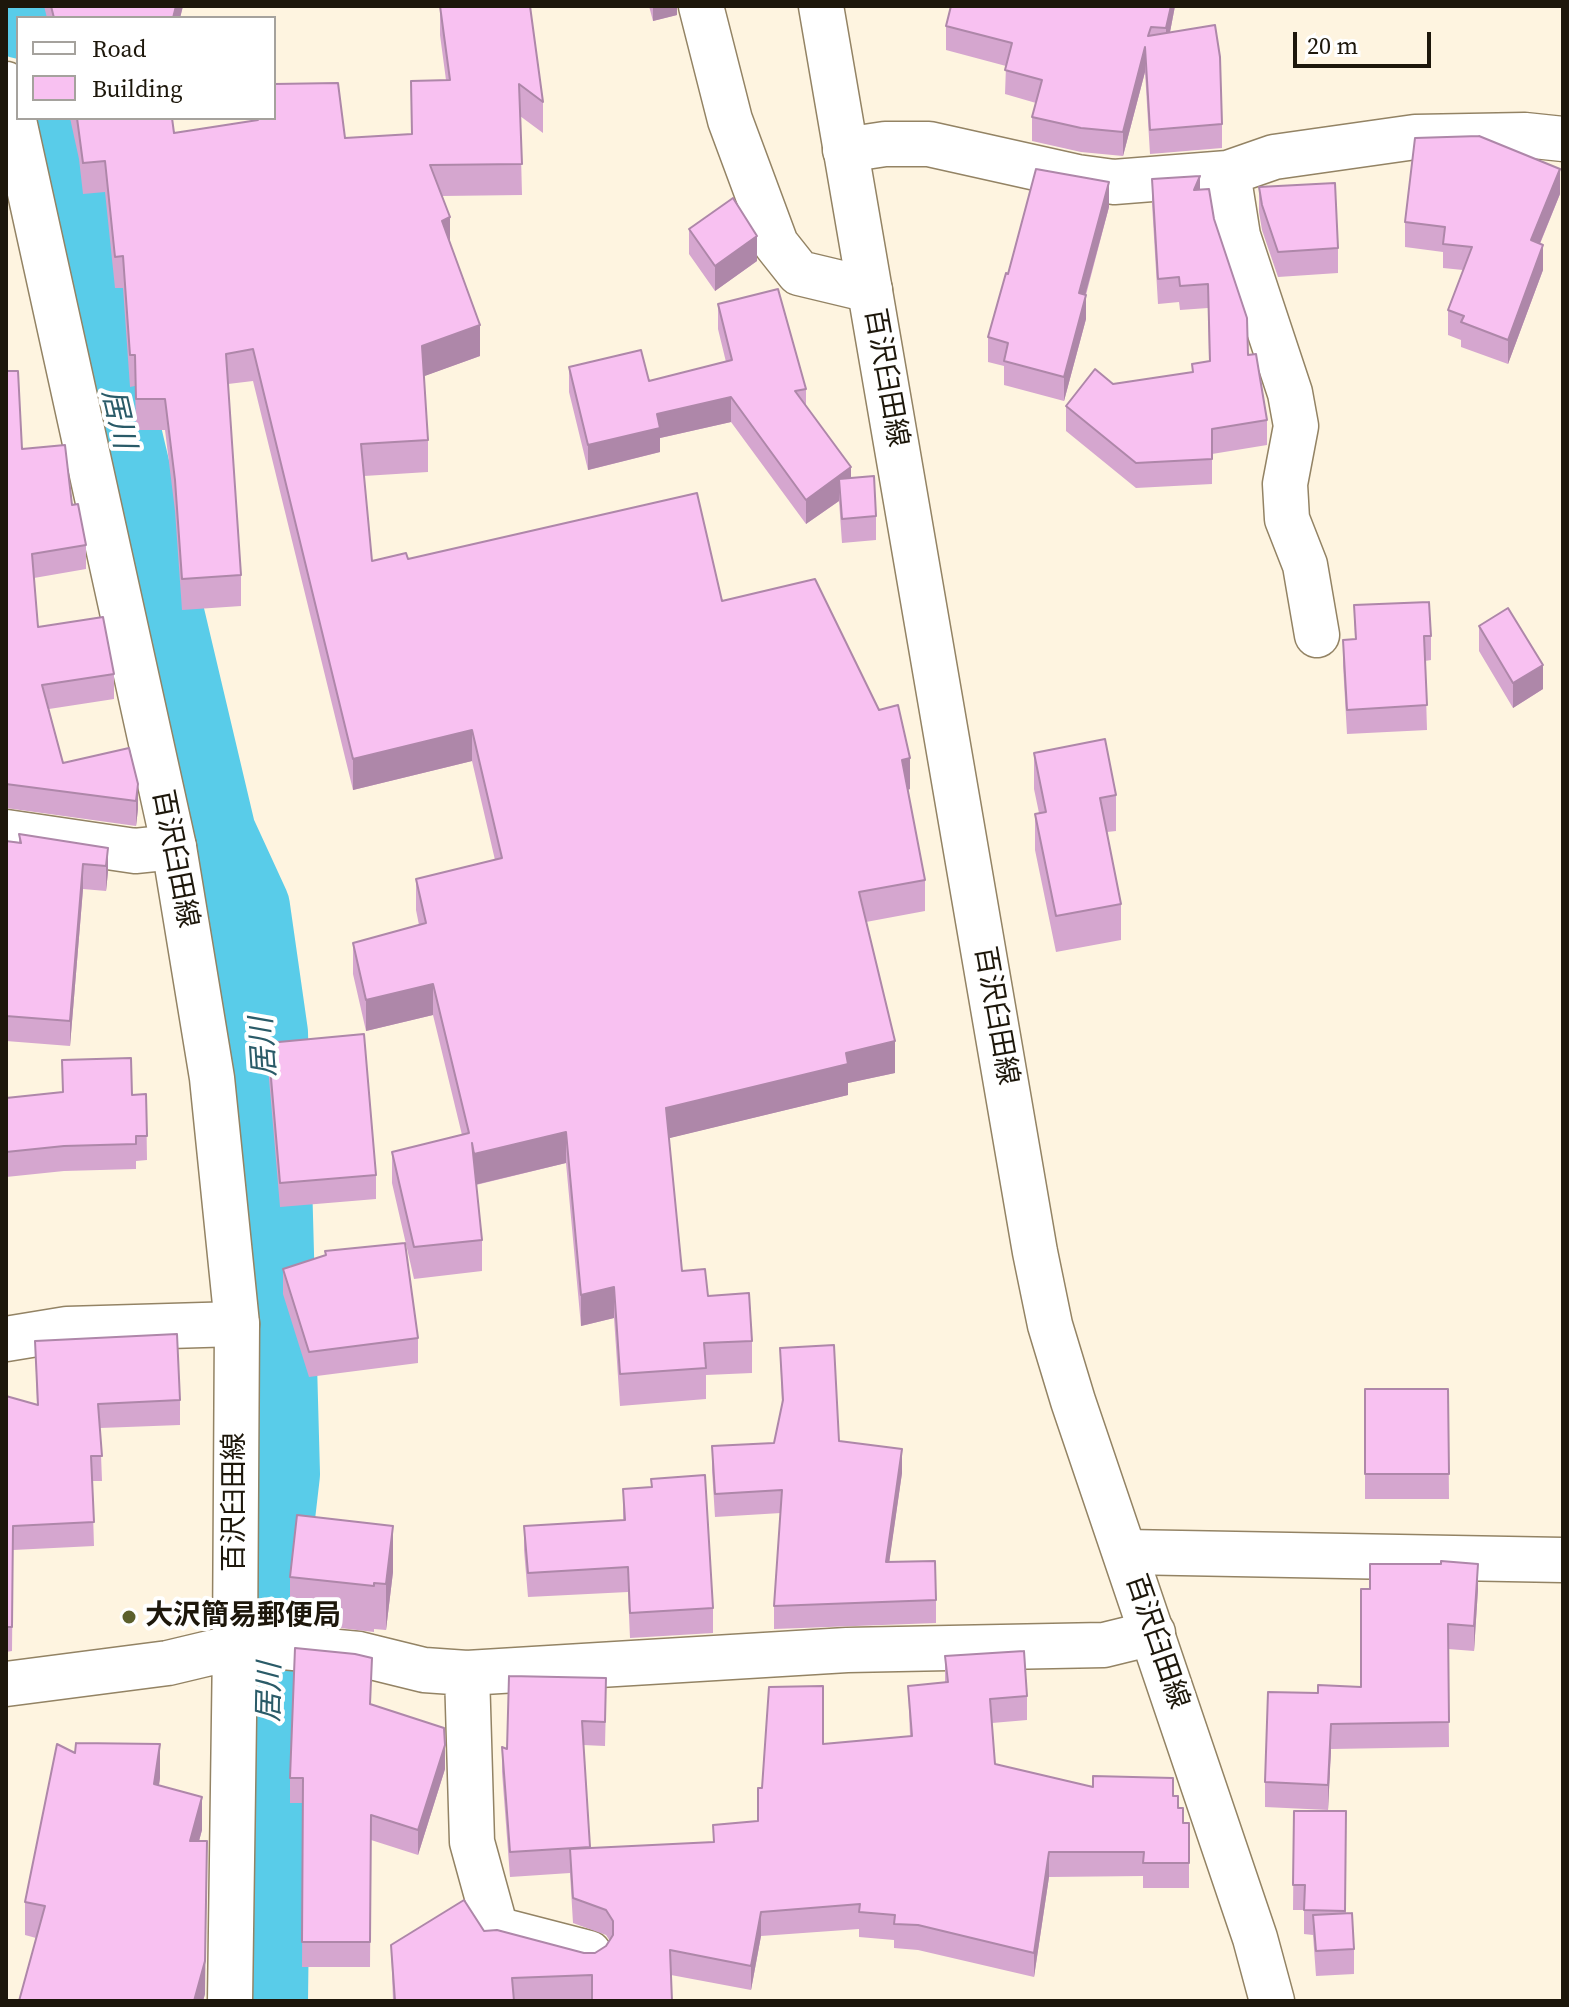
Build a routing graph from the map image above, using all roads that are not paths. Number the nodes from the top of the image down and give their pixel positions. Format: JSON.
{"nodes":[{"id":1,"x":701,"y":6,"type":"edge"},
{"id":2,"x":821,"y":6,"type":"edge"},
{"id":3,"x":6,"y":84,"type":"edge"},
{"id":4,"x":1563,"y":139,"type":"edge"},
{"id":5,"x":845,"y":150,"type":"junction"},
{"id":6,"x":1228,"y":173,"type":"junction"},
{"id":7,"x":870,"y":290,"type":"junction"},
{"id":8,"x":1317,"y":635,"type":"dead end"},
{"id":9,"x":6,"y":832,"type":"edge"},
{"id":10,"x":174,"y":847,"type":"junction"},
{"id":11,"x":237,"y":1324,"type":"junction"},
{"id":12,"x":6,"y":1339,"type":"edge"},
{"id":13,"x":1126,"y":1552,"type":"junction"},
{"id":14,"x":1563,"y":1560,"type":"edge"},
{"id":15,"x":1153,"y":1633,"type":"junction"},
{"id":16,"x":255,"y":1647,"type":"junction"},
{"id":17,"x":467,"y":1673,"type":"junction"},
{"id":18,"x":6,"y":1684,"type":"edge"},
{"id":19,"x":589,"y":1953,"type":"edge"},
{"id":20,"x":230,"y":2001,"type":"edge"},
{"id":21,"x":1272,"y":2001,"type":"edge"}],
"edges":[{"from":1,"to":7,"type":"street"},
{"from":2,"to":5,"type":"street","name":"百沢臼田線"},
{"from":3,"to":10,"type":"street","name":"百沢臼田線"},
{"from":4,"to":6,"type":"street"},
{"from":5,"to":6,"type":"street"},
{"from":5,"to":7,"type":"street","name":"百沢臼田線"},
{"from":6,"to":8,"type":"street"},
{"from":7,"to":13,"type":"street","name":"百沢臼田線"},
{"from":9,"to":10,"type":"street"},
{"from":10,"to":11,"type":"street","name":"百沢臼田線"},
{"from":11,"to":12,"type":"street"},
{"from":11,"to":16,"type":"street","name":"百沢臼田線"},
{"from":13,"to":14,"type":"street"},
{"from":13,"to":15,"type":"street","name":"百沢臼田線"},
{"from":15,"to":17,"type":"street"},
{"from":15,"to":21,"type":"street","name":"百沢臼田線"},
{"from":16,"to":17,"type":"street"},
{"from":16,"to":18,"type":"street"},
{"from":16,"to":20,"type":"street","name":"百沢臼田線"},
{"from":17,"to":19,"type":"street"}]}
